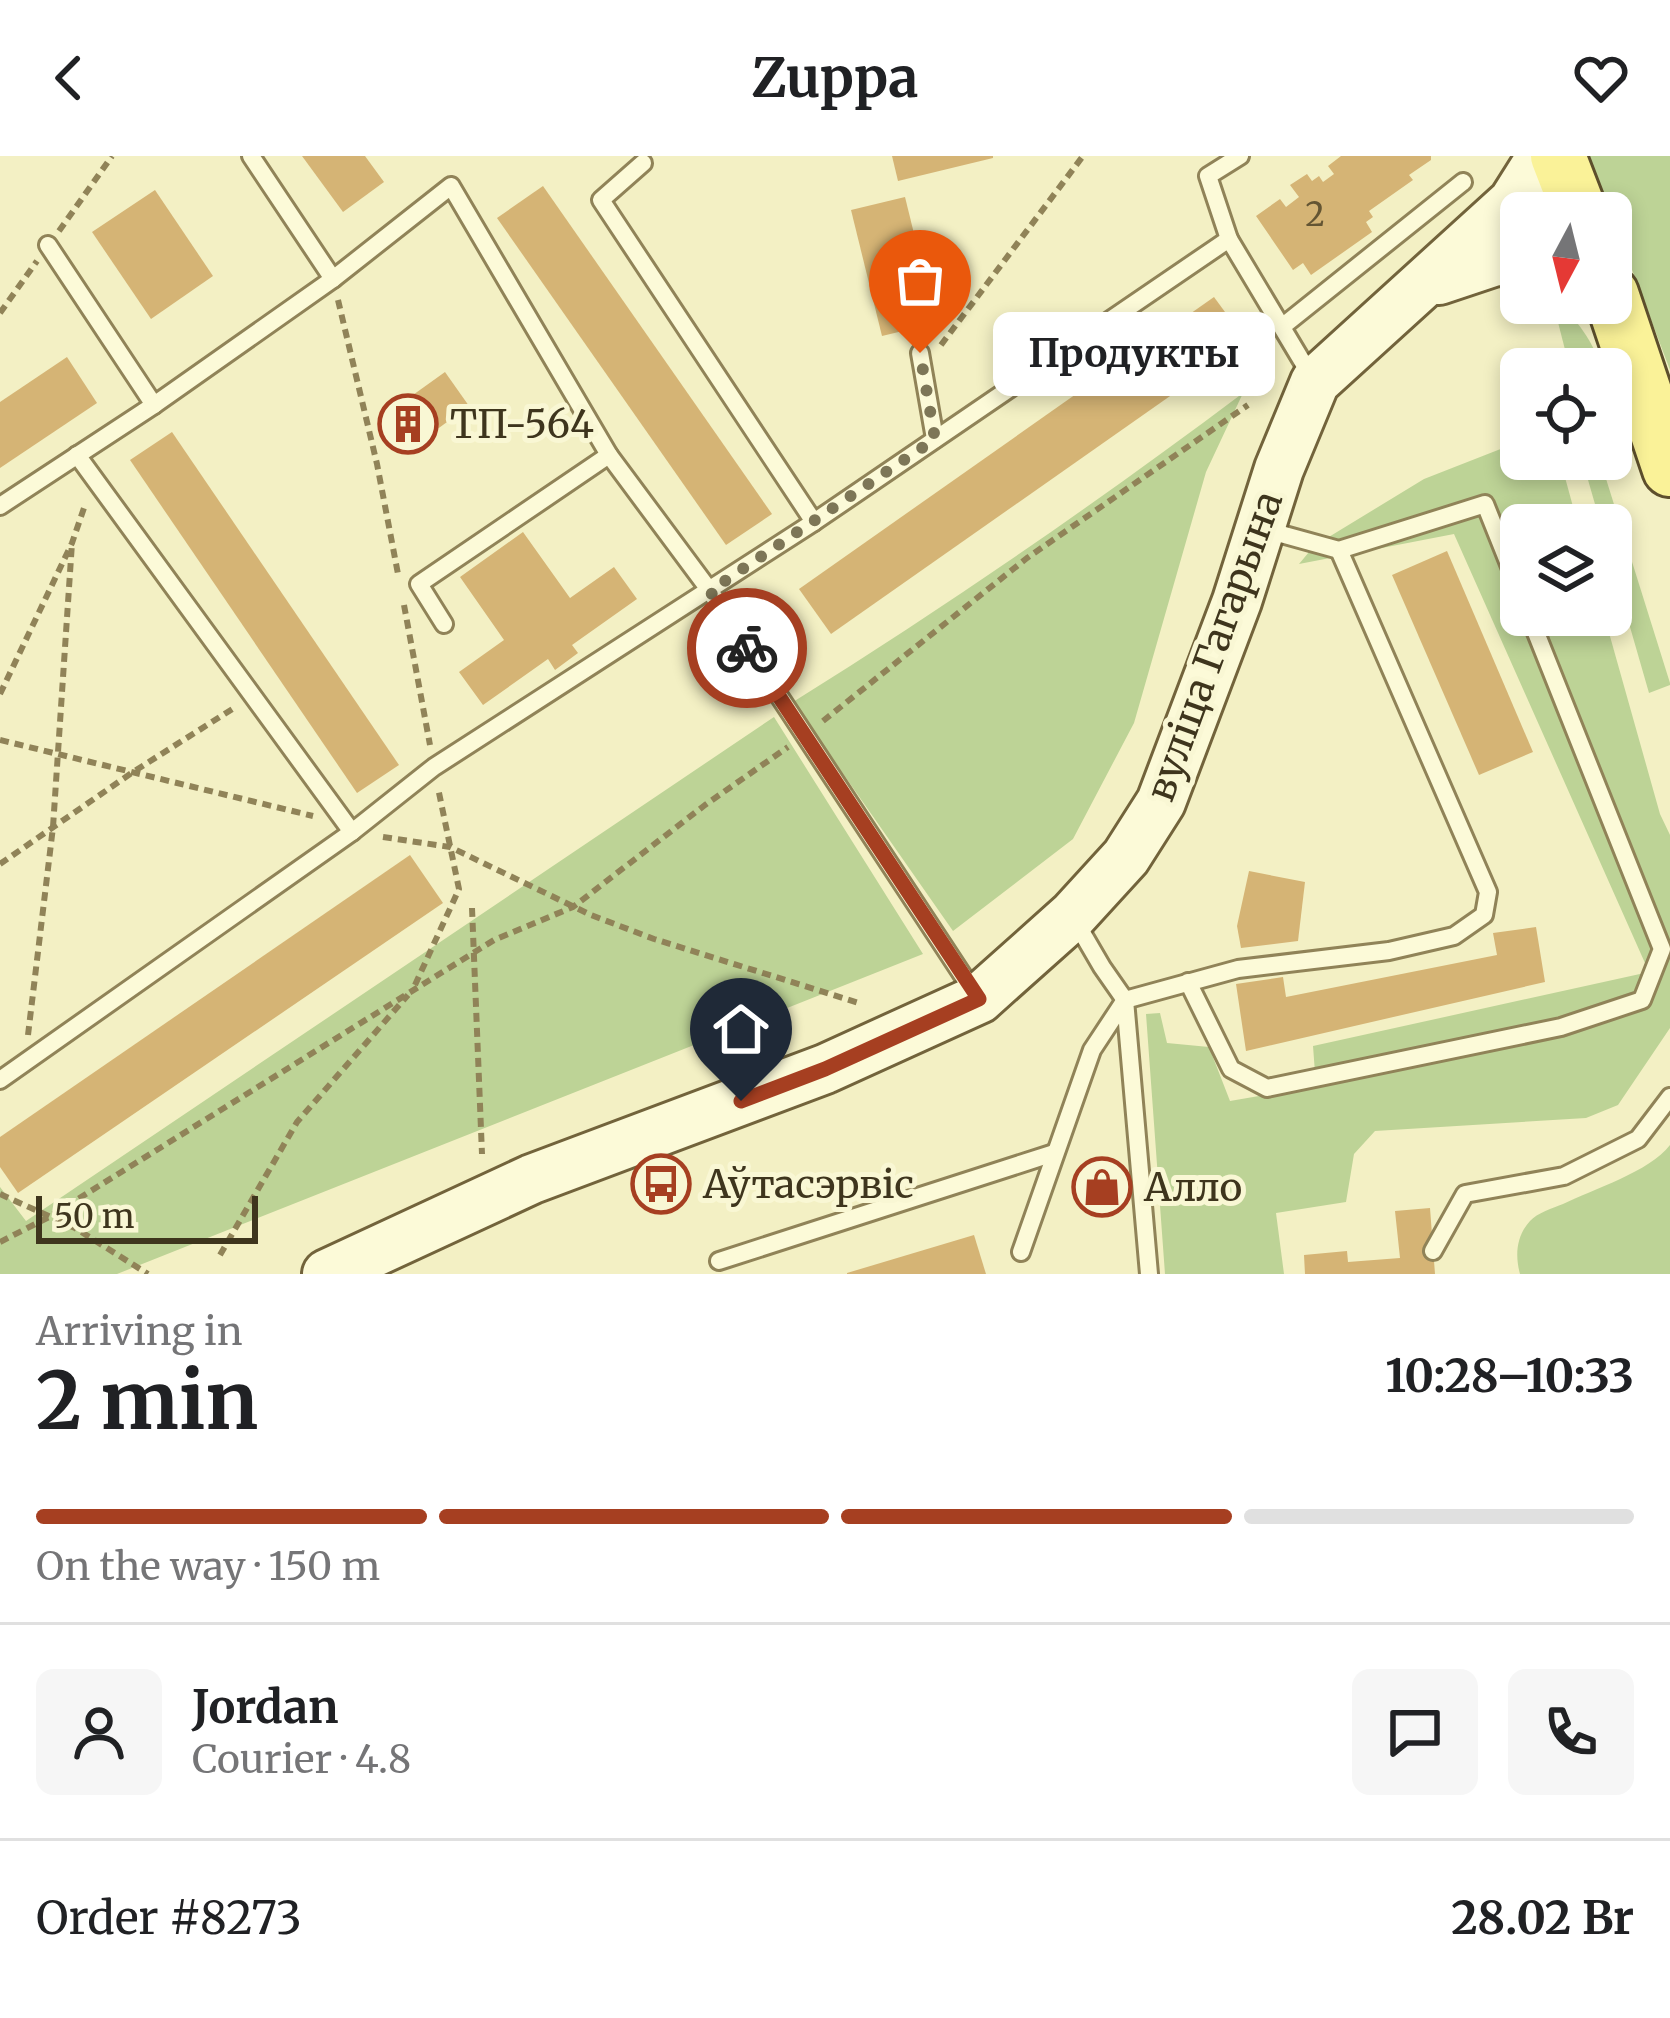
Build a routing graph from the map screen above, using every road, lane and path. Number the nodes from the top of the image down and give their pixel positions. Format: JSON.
{"nodes":[{"id":1,"x":251,"y":156,"type":"edge"},
{"id":2,"x":1083,"y":156,"type":"edge"},
{"id":3,"x":1240,"y":156,"type":"edge"},
{"id":4,"x":1542,"y":156,"type":"edge"},
{"id":5,"x":1558,"y":156,"type":"edge"},
{"id":6,"x":643,"y":163,"type":"dead end"},
{"id":7,"x":1463,"y":182,"type":"dead end"},
{"id":8,"x":1572,"y":192,"type":"edge"},
{"id":9,"x":1228,"y":239,"type":"junction"},
{"id":10,"x":48,"y":245,"type":"dead end"},
{"id":11,"x":1500,"y":261,"type":"edge"},
{"id":12,"x":333,"y":279,"type":"junction"},
{"id":13,"x":1417,"y":287,"type":"junction"},
{"id":14,"x":1621,"y":324,"type":"edge"},
{"id":15,"x":1283,"y":326,"type":"junction"},
{"id":16,"x":921,"y":362,"type":"joint"},
{"id":17,"x":1315,"y":382,"type":"junction"},
{"id":18,"x":154,"y":405,"type":"junction"},
{"id":19,"x":1248,"y":405,"type":"dead end"},
{"id":20,"x":935,"y":439,"type":"junction"},
{"id":21,"x":77,"y":455,"type":"junction"},
{"id":22,"x":609,"y":455,"type":"junction"},
{"id":23,"x":1670,"y":470,"type":"edge"},
{"id":24,"x":94,"y":479,"type":"junction"},
{"id":25,"x":0,"y":506,"type":"edge"},
{"id":26,"x":814,"y":522,"type":"junction"},
{"id":27,"x":1259,"y":528,"type":"junction"},
{"id":28,"x":1500,"y":542,"type":"edge"},
{"id":29,"x":72,"y":543,"type":"junction"},
{"id":30,"x":1340,"y":550,"type":"junction"},
{"id":31,"x":710,"y":591,"type":"junction"},
{"id":32,"x":444,"y":624,"type":"dead end"},
{"id":33,"x":1537,"y":636,"type":"edge"},
{"id":34,"x":0,"y":694,"type":"edge"},
{"id":35,"x":252,"y":696,"type":"junction"},
{"id":36,"x":805,"y":735,"type":"junction"},
{"id":37,"x":0,"y":740,"type":"edge"},
{"id":38,"x":58,"y":754,"type":"junction"},
{"id":39,"x":133,"y":772,"type":"junction"},
{"id":40,"x":53,"y":827,"type":"junction"},
{"id":41,"x":352,"y":832,"type":"junction"},
{"id":42,"x":0,"y":864,"type":"edge"},
{"id":43,"x":459,"y":889,"type":"dead end"},
{"id":44,"x":573,"y":907,"type":"junction"},
{"id":45,"x":472,"y":908,"type":"dead end"},
{"id":46,"x":1072,"y":915,"type":"junction"},
{"id":47,"x":476,"y":951,"type":"junction"},
{"id":48,"x":1188,"y":982,"type":"junction"},
{"id":49,"x":414,"y":988,"type":"junction"},
{"id":50,"x":979,"y":999,"type":"junction"},
{"id":51,"x":1125,"y":1000,"type":"junction"},
{"id":52,"x":859,"y":1004,"type":"dead end"},
{"id":53,"x":25,"y":1062,"type":"junction"},
{"id":54,"x":0,"y":1080,"type":"edge"},
{"id":55,"x":1670,"y":1097,"type":"edge"},
{"id":56,"x":1054,"y":1153,"type":"junction"},
{"id":57,"x":482,"y":1154,"type":"dead end"},
{"id":58,"x":0,"y":1194,"type":"edge"},
{"id":59,"x":49,"y":1216,"type":"junction"},
{"id":60,"x":0,"y":1242,"type":"edge"},
{"id":61,"x":1433,"y":1251,"type":"dead end"},
{"id":62,"x":1021,"y":1252,"type":"dead end"},
{"id":63,"x":220,"y":1256,"type":"dead end"},
{"id":64,"x":719,"y":1261,"type":"dead end"},
{"id":65,"x":148,"y":1274,"type":"edge"},
{"id":66,"x":327,"y":1274,"type":"edge"},
{"id":67,"x":1149,"y":1274,"type":"edge"}],
"edges":[{"from":1,"to":12,"type":"lane"},
{"from":2,"to":16,"type":"path"},
{"from":3,"to":9,"type":"lane"},
{"from":4,"to":13,"type":"main road","name":"вуліца Гагарына"},
{"from":5,"to":8,"type":"main road"},
{"from":6,"to":26,"type":"lane"},
{"from":7,"to":15,"type":"lane"},
{"from":9,"to":15,"type":"lane"},
{"from":9,"to":20,"type":"lane"},
{"from":10,"to":18,"type":"lane"},
{"from":11,"to":13,"type":"main road"},
{"from":12,"to":18,"type":"lane"},
{"from":12,"to":22,"type":"lane"},
{"from":13,"to":17,"type":"main road","name":"вуліца Гагарына"},
{"from":14,"to":23,"type":"main road"},
{"from":15,"to":17,"type":"lane"},
{"from":16,"to":20,"type":"lane"},
{"from":17,"to":27,"type":"main road","name":"вуліца Гагарына"},
{"from":18,"to":21,"type":"lane"},
{"from":19,"to":36,"type":"path"},
{"from":20,"to":26,"type":"lane"},
{"from":21,"to":24,"type":"lane"},
{"from":21,"to":25,"type":"lane"},
{"from":22,"to":31,"type":"lane"},
{"from":22,"to":32,"type":"lane"},
{"from":24,"to":29,"type":"path"},
{"from":24,"to":35,"type":"lane"},
{"from":26,"to":31,"type":"lane"},
{"from":27,"to":30,"type":"lane"},
{"from":27,"to":46,"type":"main road","name":"вуліца Гагарына"},
{"from":28,"to":30,"type":"lane"},
{"from":29,"to":34,"type":"path"},
{"from":29,"to":38,"type":"path"},
{"from":30,"to":48,"type":"lane"},
{"from":31,"to":36,"type":"lane"},
{"from":31,"to":41,"type":"lane"},
{"from":33,"to":48,"type":"lane"},
{"from":35,"to":39,"type":"path"},
{"from":35,"to":41,"type":"lane"},
{"from":36,"to":44,"type":"path"},
{"from":36,"to":50,"type":"lane"},
{"from":37,"to":38,"type":"path"},
{"from":38,"to":39,"type":"path"},
{"from":38,"to":40,"type":"path"},
{"from":39,"to":40,"type":"path"},
{"from":39,"to":41,"type":"path"},
{"from":40,"to":42,"type":"path"},
{"from":40,"to":53,"type":"path"},
{"from":41,"to":44,"type":"path"},
{"from":41,"to":53,"type":"lane"},
{"from":43,"to":49,"type":"path"},
{"from":44,"to":47,"type":"path"},
{"from":44,"to":52,"type":"path"},
{"from":45,"to":47,"type":"path"},
{"from":46,"to":50,"type":"main road","name":"вуліца Гагарына"},
{"from":46,"to":51,"type":"lane"},
{"from":47,"to":49,"type":"path"},
{"from":47,"to":57,"type":"path"},
{"from":48,"to":51,"type":"lane"},
{"from":49,"to":59,"type":"path"},
{"from":49,"to":63,"type":"path"},
{"from":50,"to":66,"type":"main road","name":"вуліца Гагарына"},
{"from":51,"to":56,"type":"lane"},
{"from":51,"to":67,"type":"lane"},
{"from":53,"to":54,"type":"lane"},
{"from":55,"to":61,"type":"lane"},
{"from":56,"to":62,"type":"lane"},
{"from":56,"to":64,"type":"lane"},
{"from":58,"to":59,"type":"path"},
{"from":59,"to":60,"type":"path"},
{"from":59,"to":65,"type":"path"}]}
